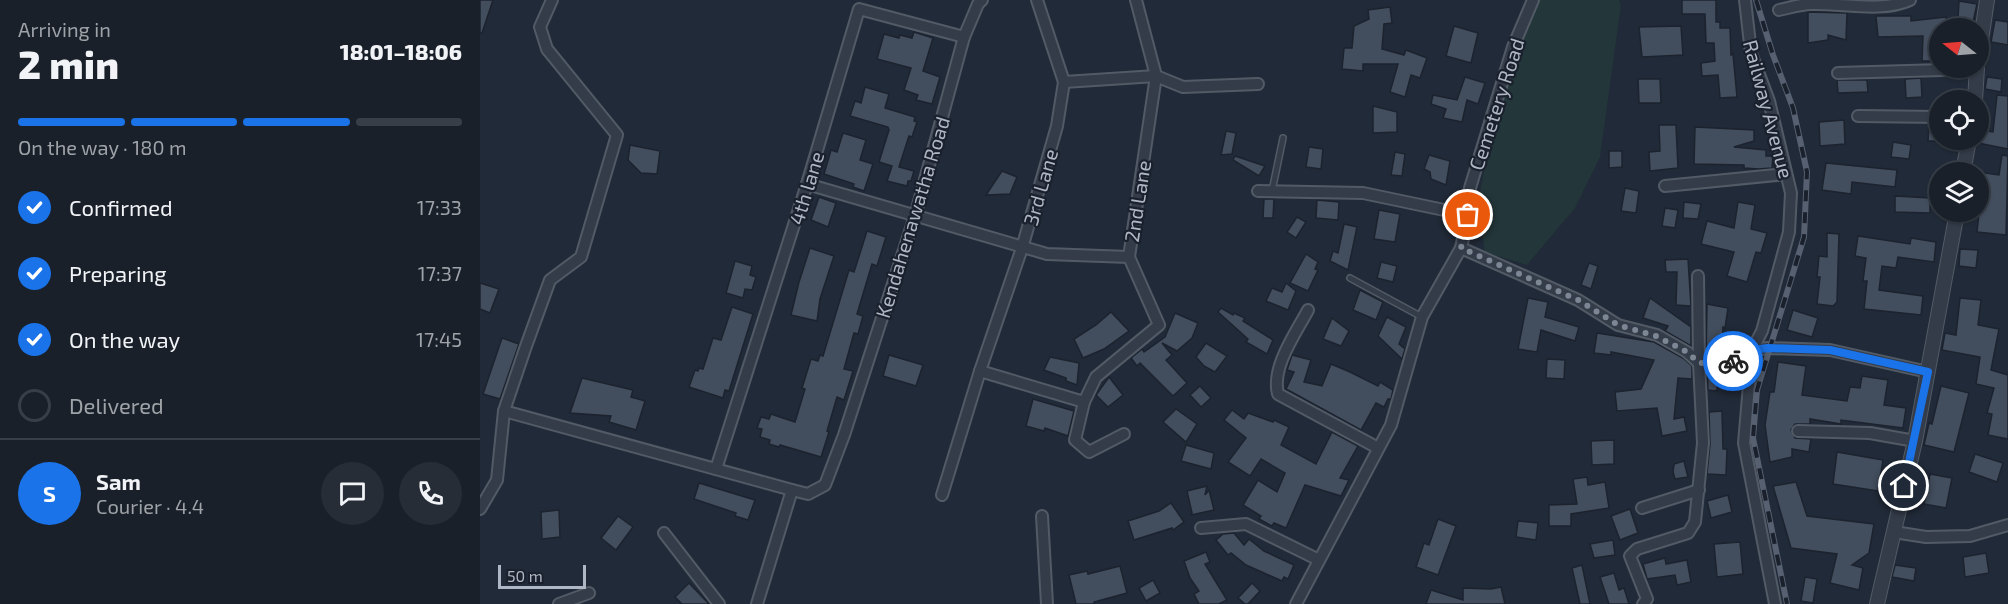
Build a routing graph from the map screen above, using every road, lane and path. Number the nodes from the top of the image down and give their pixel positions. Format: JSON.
{"nodes":[{"id":1,"x":552,"y":0,"type":"edge"},
{"id":2,"x":982,"y":0,"type":"edge"},
{"id":3,"x":1037,"y":0,"type":"edge"},
{"id":4,"x":1136,"y":0,"type":"edge"},
{"id":5,"x":1533,"y":0,"type":"edge"},
{"id":6,"x":1745,"y":0,"type":"edge"},
{"id":7,"x":1910,"y":0,"type":"edge"},
{"id":8,"x":1987,"y":0,"type":"edge"},
{"id":9,"x":1779,"y":10,"type":"dead end"},
{"id":10,"x":1985,"y":18,"type":"edge"},
{"id":11,"x":964,"y":37,"type":"junction"},
{"id":12,"x":1929,"y":68,"type":"edge"},
{"id":13,"x":1838,"y":73,"type":"dead end"},
{"id":14,"x":1156,"y":76,"type":"junction"},
{"id":15,"x":1064,"y":82,"type":"junction"},
{"id":16,"x":1258,"y":84,"type":"dead end"},
{"id":17,"x":1858,"y":116,"type":"dead end"},
{"id":18,"x":1929,"y":117,"type":"edge"},
{"id":19,"x":1283,"y":138,"type":"dead end"},
{"id":20,"x":1786,"y":174,"type":"junction"},
{"id":21,"x":807,"y":184,"type":"junction"},
{"id":22,"x":1665,"y":186,"type":"dead end"},
{"id":23,"x":1258,"y":191,"type":"dead end"},
{"id":24,"x":1272,"y":191,"type":"junction"},
{"id":25,"x":1468,"y":215,"type":"junction"},
{"id":26,"x":915,"y":216,"type":"junction"},
{"id":27,"x":1955,"y":222,"type":"edge"},
{"id":28,"x":1022,"y":248,"type":"junction"},
{"id":29,"x":1461,"y":248,"type":"junction"},
{"id":30,"x":1129,"y":257,"type":"junction"},
{"id":31,"x":1698,"y":276,"type":"dead end"},
{"id":32,"x":1350,"y":278,"type":"dead end"},
{"id":33,"x":1308,"y":310,"type":"dead end"},
{"id":34,"x":1422,"y":317,"type":"junction"},
{"id":35,"x":1752,"y":350,"type":"junction"},
{"id":36,"x":1699,"y":363,"type":"junction"},
{"id":37,"x":980,"y":371,"type":"junction"},
{"id":38,"x":1928,"y":372,"type":"junction"},
{"id":39,"x":1084,"y":402,"type":"junction"},
{"id":40,"x":504,"y":411,"type":"junction"},
{"id":41,"x":1798,"y":431,"type":"dead end"},
{"id":42,"x":1124,"y":434,"type":"dead end"},
{"id":43,"x":1915,"y":441,"type":"junction"},
{"id":44,"x":1378,"y":448,"type":"junction"},
{"id":45,"x":716,"y":469,"type":"junction"},
{"id":46,"x":792,"y":490,"type":"junction"},
{"id":47,"x":1699,"y":490,"type":"junction"},
{"id":48,"x":942,"y":495,"type":"dead end"},
{"id":49,"x":1642,"y":508,"type":"dead end"},
{"id":50,"x":480,"y":509,"type":"edge"},
{"id":51,"x":1042,"y":516,"type":"dead end"},
{"id":52,"x":2008,"y":525,"type":"edge"},
{"id":53,"x":1201,"y":528,"type":"dead end"},
{"id":54,"x":1894,"y":532,"type":"junction"},
{"id":55,"x":664,"y":533,"type":"dead end"},
{"id":56,"x":1319,"y":560,"type":"junction"},
{"id":57,"x":589,"y":593,"type":"dead end"},
{"id":58,"x":559,"y":604,"type":"edge"},
{"id":59,"x":719,"y":604,"type":"edge"},
{"id":60,"x":757,"y":604,"type":"edge"},
{"id":61,"x":1047,"y":604,"type":"edge"},
{"id":62,"x":1296,"y":604,"type":"edge"},
{"id":63,"x":1643,"y":604,"type":"edge"},
{"id":64,"x":1775,"y":604,"type":"edge"},
{"id":65,"x":1877,"y":604,"type":"edge"}],
"edges":[{"from":1,"to":40,"type":"street"},
{"from":2,"to":11,"type":"street","name":"Kendahenawatha Road"},
{"from":3,"to":15,"type":"street","name":"3rd Lane"},
{"from":4,"to":14,"type":"street","name":"2nd Lane"},
{"from":5,"to":25,"type":"street","name":"Cemetery Road"},
{"from":6,"to":20,"type":"street","name":"Railway Avenue"},
{"from":7,"to":9,"type":"street"},
{"from":8,"to":10,"type":"street"},
{"from":11,"to":21,"type":"street","name":"4th lane"},
{"from":11,"to":26,"type":"street","name":"Kendahenawatha Road"},
{"from":12,"to":13,"type":"street"},
{"from":14,"to":15,"type":"street"},
{"from":14,"to":16,"type":"street"},
{"from":14,"to":30,"type":"street","name":"2nd Lane"},
{"from":15,"to":28,"type":"street","name":"3rd Lane"},
{"from":17,"to":18,"type":"street"},
{"from":19,"to":24,"type":"lane"},
{"from":20,"to":22,"type":"street"},
{"from":20,"to":35,"type":"street","name":"Railway Avenue"},
{"from":21,"to":26,"type":"street"},
{"from":21,"to":45,"type":"street","name":"4th lane"},
{"from":23,"to":24,"type":"street"},
{"from":24,"to":25,"type":"street"},
{"from":25,"to":29,"type":"street","name":"Cemetery Road"},
{"from":26,"to":28,"type":"street"},
{"from":26,"to":46,"type":"street","name":"Kendahenawatha Road"},
{"from":27,"to":38,"type":"street"},
{"from":28,"to":30,"type":"street"},
{"from":28,"to":37,"type":"street","name":"3rd Lane"},
{"from":29,"to":34,"type":"street","name":"Cemetery Road"},
{"from":29,"to":36,"type":"street"},
{"from":30,"to":39,"type":"street","name":"2nd Lane"},
{"from":31,"to":36,"type":"street"},
{"from":32,"to":34,"type":"lane"},
{"from":33,"to":44,"type":"street"},
{"from":34,"to":44,"type":"street","name":"Cemetery Road"},
{"from":35,"to":36,"type":"street"},
{"from":35,"to":38,"type":"street"},
{"from":35,"to":64,"type":"street","name":"Railway Avenue"},
{"from":36,"to":47,"type":"street"},
{"from":37,"to":39,"type":"street"},
{"from":37,"to":48,"type":"street","name":"3rd Lane"},
{"from":38,"to":43,"type":"street"},
{"from":39,"to":42,"type":"street"},
{"from":40,"to":45,"type":"street"},
{"from":40,"to":50,"type":"street"},
{"from":41,"to":43,"type":"street"},
{"from":43,"to":54,"type":"street"},
{"from":44,"to":56,"type":"street","name":"Cemetery Road"},
{"from":45,"to":46,"type":"street"},
{"from":46,"to":60,"type":"street"},
{"from":47,"to":49,"type":"street"},
{"from":47,"to":63,"type":"street"},
{"from":51,"to":61,"type":"street"},
{"from":52,"to":54,"type":"street"},
{"from":53,"to":56,"type":"street"},
{"from":54,"to":65,"type":"street"},
{"from":55,"to":59,"type":"street"},
{"from":56,"to":62,"type":"street","name":"Cemetery Road"},
{"from":57,"to":58,"type":"street"}]}
